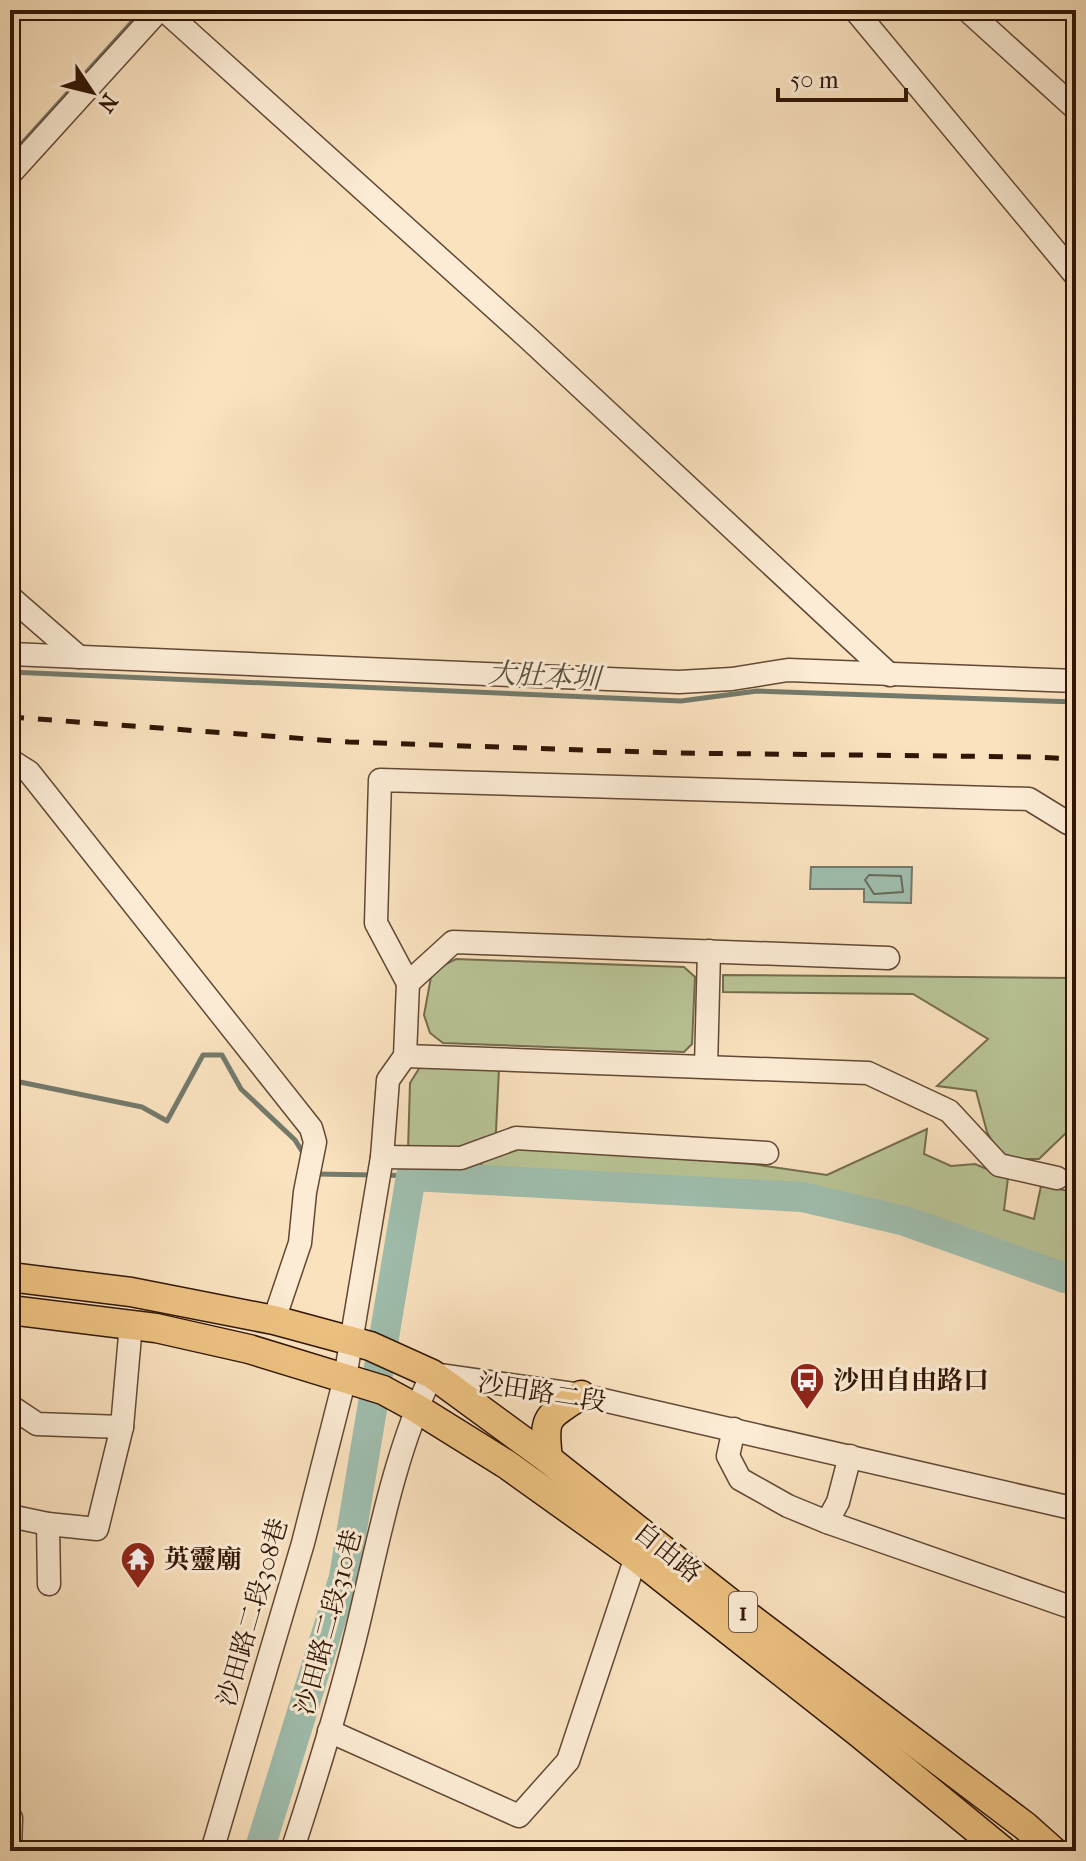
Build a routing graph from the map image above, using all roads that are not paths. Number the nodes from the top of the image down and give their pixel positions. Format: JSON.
{"nodes":[{"id":1,"x":162,"y":10,"type":"edge"},
{"id":2,"x":855,"y":10,"type":"edge"},
{"id":3,"x":967,"y":10,"type":"edge"},
{"id":4,"x":1076,"y":109,"type":"edge"},
{"id":5,"x":10,"y":174,"type":"edge"},
{"id":6,"x":1076,"y":276,"type":"edge"},
{"id":7,"x":10,"y":597,"type":"edge"},
{"id":8,"x":10,"y":654,"type":"edge"},
{"id":9,"x":79,"y":657,"type":"junction"},
{"id":10,"x":890,"y":675,"type":"junction"},
{"id":11,"x":1076,"y":681,"type":"edge"},
{"id":12,"x":10,"y":760,"type":"edge"},
{"id":13,"x":1076,"y":823,"type":"edge"},
{"id":14,"x":709,"y":951,"type":"junction"},
{"id":15,"x":888,"y":958,"type":"dead end"},
{"id":16,"x":408,"y":983,"type":"junction"},
{"id":17,"x":405,"y":1056,"type":"junction"},
{"id":18,"x":706,"y":1067,"type":"junction"},
{"id":19,"x":767,"y":1153,"type":"dead end"},
{"id":20,"x":381,"y":1162,"type":"junction"},
{"id":21,"x":1057,"y":1178,"type":"dead end"},
{"id":22,"x":10,"y":1277,"type":"edge"},
{"id":23,"x":10,"y":1310,"type":"edge"},
{"id":24,"x":274,"y":1320,"type":"junction"},
{"id":25,"x":131,"y":1324,"type":"junction"},
{"id":26,"x":361,"y":1344,"type":"junction"},
{"id":27,"x":432,"y":1374,"type":"junction"},
{"id":28,"x":364,"y":1384,"type":"junction"},
{"id":29,"x":581,"y":1395,"type":"junction"},
{"id":30,"x":10,"y":1406,"type":"edge"},
{"id":31,"x":416,"y":1408,"type":"junction"},
{"id":32,"x":122,"y":1427,"type":"junction"},
{"id":33,"x":734,"y":1429,"type":"junction"},
{"id":34,"x":850,"y":1456,"type":"junction"},
{"id":35,"x":548,"y":1459,"type":"junction"},
{"id":36,"x":1076,"y":1509,"type":"edge"},
{"id":37,"x":10,"y":1516,"type":"edge"},
{"id":38,"x":827,"y":1522,"type":"junction"},
{"id":39,"x":48,"y":1524,"type":"junction"},
{"id":40,"x":636,"y":1557,"type":"junction"},
{"id":41,"x":49,"y":1584,"type":"dead end"},
{"id":42,"x":1076,"y":1609,"type":"edge"},
{"id":43,"x":329,"y":1731,"type":"junction"},
{"id":44,"x":11,"y":1818,"type":"edge"},
{"id":45,"x":10,"y":1851,"type":"edge"},
{"id":46,"x":212,"y":1851,"type":"edge"},
{"id":47,"x":292,"y":1851,"type":"edge"},
{"id":48,"x":1003,"y":1851,"type":"edge"},
{"id":49,"x":1053,"y":1851,"type":"edge"}],
"edges":[{"from":1,"to":5,"type":"street"},
{"from":1,"to":10,"type":"street"},
{"from":2,"to":6,"type":"street"},
{"from":3,"to":4,"type":"street"},
{"from":7,"to":9,"type":"street"},
{"from":8,"to":9,"type":"street"},
{"from":9,"to":10,"type":"street"},
{"from":10,"to":11,"type":"street"},
{"from":12,"to":24,"type":"street"},
{"from":13,"to":16,"type":"street"},
{"from":14,"to":15,"type":"street"},
{"from":14,"to":16,"type":"street"},
{"from":14,"to":18,"type":"street"},
{"from":16,"to":17,"type":"street"},
{"from":17,"to":18,"type":"street"},
{"from":17,"to":20,"type":"street","name":"沙田路二段308巷"},
{"from":18,"to":21,"type":"street"},
{"from":19,"to":20,"type":"street"},
{"from":20,"to":26,"type":"street","name":"沙田路二段308巷"},
{"from":22,"to":24,"type":"main road","name":"沙田路二段","number":"1"},
{"from":23,"to":25,"type":"main road","number":"1"},
{"from":24,"to":26,"type":"main road","name":"沙田路二段","number":"1"},
{"from":25,"to":28,"type":"main road","number":"1"},
{"from":25,"to":32,"type":"street"},
{"from":26,"to":27,"type":"main road","name":"沙田路二段","number":"1"},
{"from":26,"to":28,"type":"street","name":"沙田路二段308巷"},
{"from":27,"to":29,"type":"street","name":"沙田路二段"},
{"from":27,"to":31,"type":"street","name":"沙田路二段310巷"},
{"from":27,"to":35,"type":"main road","name":"自由路","number":"1"},
{"from":28,"to":31,"type":"main road","number":"1"},
{"from":28,"to":46,"type":"street","name":"沙田路二段308巷"},
{"from":29,"to":33,"type":"street","name":"沙田路二段"},
{"from":29,"to":35,"type":"main road"},
{"from":30,"to":32,"type":"street"},
{"from":31,"to":40,"type":"main road","name":"自由路","number":"1"},
{"from":31,"to":43,"type":"street","name":"沙田路二段310巷"},
{"from":32,"to":39,"type":"street"},
{"from":33,"to":34,"type":"street","name":"沙田路二段"},
{"from":33,"to":38,"type":"street"},
{"from":34,"to":36,"type":"street","name":"沙田路二段"},
{"from":34,"to":38,"type":"street"},
{"from":35,"to":49,"type":"main road","name":"自由路","number":"1"},
{"from":37,"to":39,"type":"street"},
{"from":38,"to":42,"type":"street"},
{"from":39,"to":41,"type":"street"},
{"from":40,"to":43,"type":"street"},
{"from":40,"to":48,"type":"main road","name":"自由路","number":"1"},
{"from":43,"to":47,"type":"street","name":"沙田路二段310巷"},
{"from":44,"to":45,"type":"street"}]}
